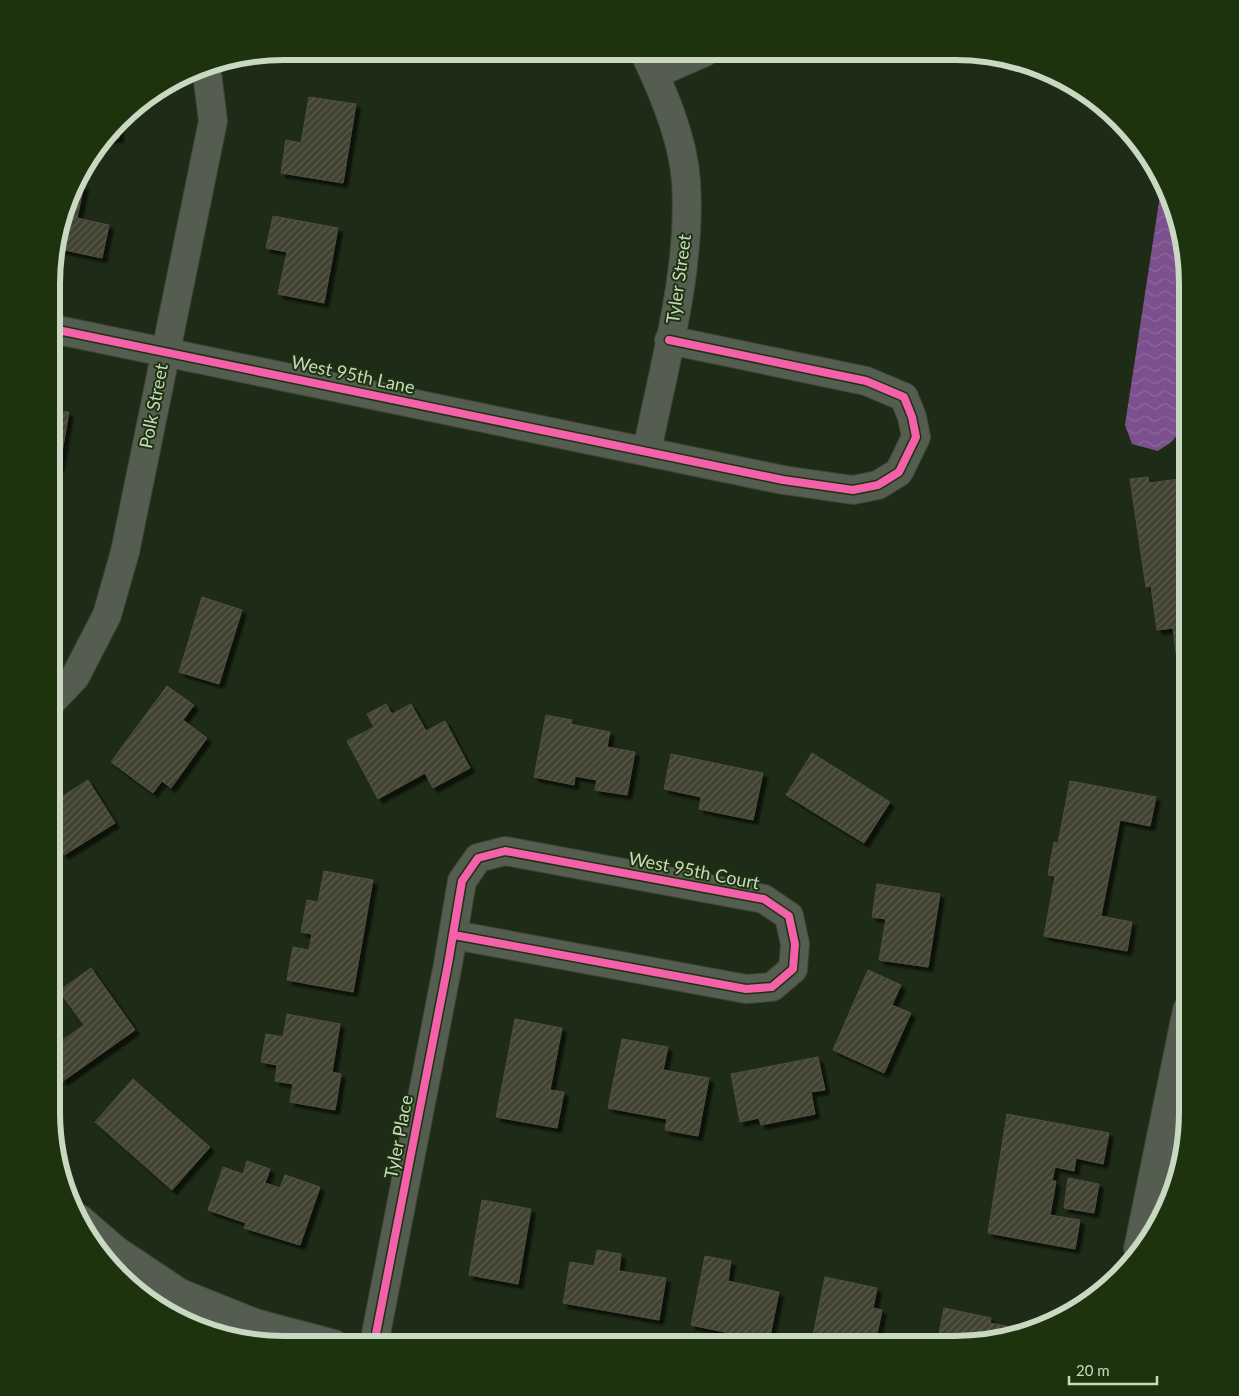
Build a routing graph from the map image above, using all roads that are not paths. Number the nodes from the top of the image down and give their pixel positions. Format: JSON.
{"nodes":[{"id":1,"x":665,"y":60,"type":"edge"},
{"id":2,"x":650,"y":63,"type":"edge"},
{"id":3,"x":207,"y":74,"type":"edge"},
{"id":4,"x":60,"y":329,"type":"edge"},
{"id":5,"x":669,"y":340,"type":"junction"},
{"id":6,"x":165,"y":351,"type":"junction"},
{"id":7,"x":647,"y":451,"type":"junction"},
{"id":8,"x":60,"y":693,"type":"edge"},
{"id":9,"x":454,"y":935,"type":"junction"},
{"id":10,"x":1179,"y":1049,"type":"edge"},
{"id":11,"x":95,"y":1232,"type":"edge"},
{"id":12,"x":1140,"y":1238,"type":"edge"},
{"id":13,"x":304,"y":1336,"type":"edge"},
{"id":14,"x":376,"y":1336,"type":"edge"}],
"edges":[{"from":1,"to":2,"type":"street"},
{"from":2,"to":5,"type":"street","name":"Tyler Street"},
{"from":3,"to":6,"type":"street","name":"Polk Street"},
{"from":4,"to":6,"type":"street","name":"West 95th Lane"},
{"from":5,"to":7,"type":"street","name":"Tyler Street"},
{"from":5,"to":7,"type":"street","name":"West 95th Lane"},
{"from":6,"to":7,"type":"street","name":"West 95th Lane"},
{"from":6,"to":8,"type":"street","name":"Polk Street"},
{"from":9,"to":9,"type":"street","name":"West 95th Court"},
{"from":9,"to":14,"type":"street","name":"Tyler Place"},
{"from":10,"to":12,"type":"street"},
{"from":11,"to":13,"type":"street"}]}
